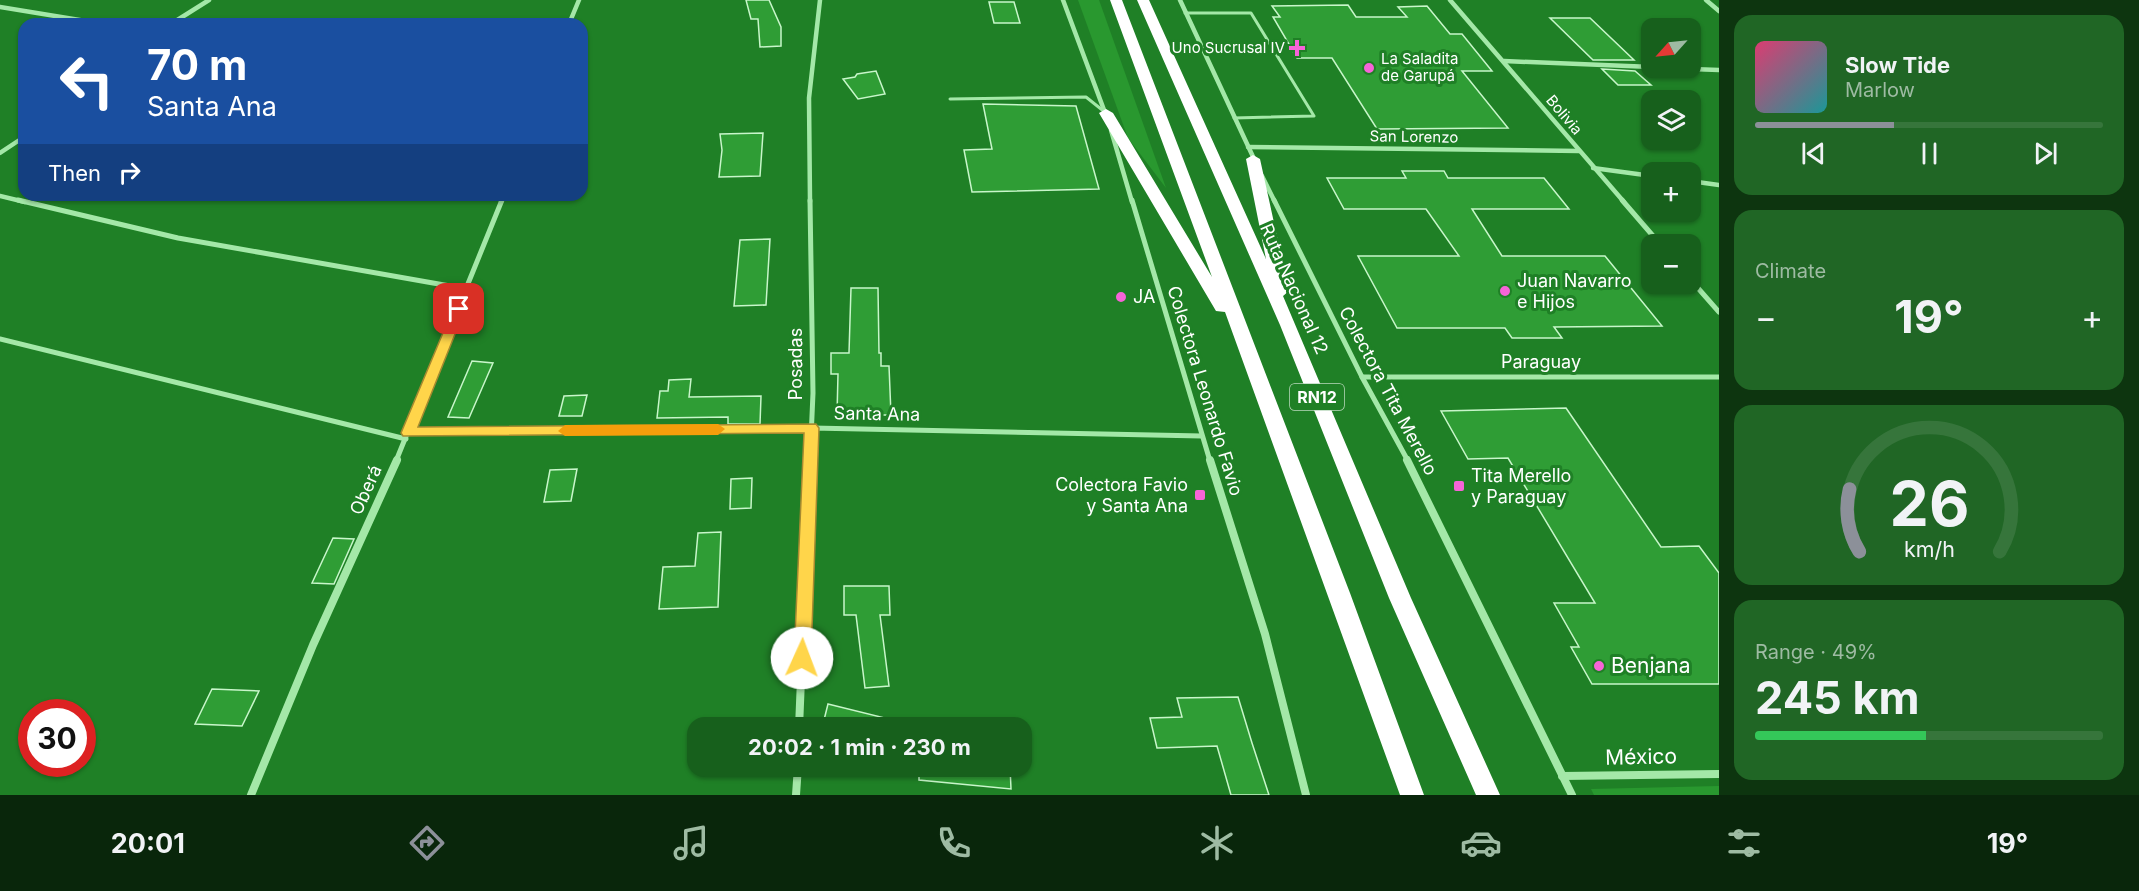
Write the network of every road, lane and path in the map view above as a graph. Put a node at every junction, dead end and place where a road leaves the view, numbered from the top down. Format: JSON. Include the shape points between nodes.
{"nodes":[{"id":1,"x":208,"y":0,"type":"edge"},
{"id":2,"x":579,"y":0,"type":"edge"},
{"id":3,"x":820,"y":0,"type":"edge"},
{"id":4,"x":1064,"y":0,"type":"edge"},
{"id":5,"x":1116,"y":0,"type":"edge"},
{"id":6,"x":1143,"y":0,"type":"edge"},
{"id":7,"x":1180,"y":0,"type":"edge"},
{"id":8,"x":1450,"y":0,"type":"edge"},
{"id":9,"x":1706,"y":0,"type":"edge"},
{"id":10,"x":0,"y":7,"type":"edge"},
{"id":11,"x":1719,"y":11,"type":"edge"},
{"id":12,"x":1185,"y":13,"type":"junction"},
{"id":13,"x":67,"y":18,"type":"edge"},
{"id":14,"x":180,"y":18,"type":"edge"},
{"id":15,"x":572,"y":18,"type":"edge"},
{"id":16,"x":1504,"y":61,"type":"junction"},
{"id":17,"x":1641,"y":67,"type":"edge"},
{"id":18,"x":1701,"y":69,"type":"edge"},
{"id":19,"x":1719,"y":70,"type":"edge"},
{"id":20,"x":950,"y":99,"type":"dead end"},
{"id":21,"x":1106,"y":113,"type":"junction"},
{"id":22,"x":1234,"y":118,"type":"junction"},
{"id":23,"x":18,"y":141,"type":"edge"},
{"id":24,"x":1579,"y":151,"type":"junction"},
{"id":25,"x":0,"y":153,"type":"edge"},
{"id":26,"x":1251,"y":153,"type":"junction"},
{"id":27,"x":1593,"y":168,"type":"junction"},
{"id":28,"x":1641,"y":175,"type":"edge"},
{"id":29,"x":1701,"y":183,"type":"edge"},
{"id":30,"x":1719,"y":185,"type":"edge"},
{"id":31,"x":0,"y":196,"type":"edge"},
{"id":32,"x":18,"y":200,"type":"edge"},
{"id":33,"x":21,"y":201,"type":"edge"},
{"id":34,"x":502,"y":201,"type":"edge"},
{"id":35,"x":1651,"y":234,"type":"edge"},
{"id":36,"x":467,"y":289,"type":"junction"},
{"id":37,"x":1701,"y":292,"type":"edge"},
{"id":38,"x":1719,"y":312,"type":"edge"},
{"id":39,"x":1288,"y":325,"type":"junction"},
{"id":40,"x":0,"y":339,"type":"edge"},
{"id":41,"x":1244,"y":343,"type":"junction"},
{"id":42,"x":1362,"y":377,"type":"junction"},
{"id":43,"x":1719,"y":377,"type":"edge"},
{"id":44,"x":812,"y":428,"type":"junction"},
{"id":45,"x":407,"y":436,"type":"junction"},
{"id":46,"x":1202,"y":436,"type":"junction"},
{"id":47,"x":799,"y":717,"type":"edge"},
{"id":48,"x":1719,"y":774,"type":"edge"},
{"id":49,"x":1563,"y":776,"type":"junction"},
{"id":50,"x":797,"y":777,"type":"edge"},
{"id":51,"x":251,"y":795,"type":"edge"},
{"id":52,"x":796,"y":795,"type":"edge"},
{"id":53,"x":1306,"y":795,"type":"edge"},
{"id":54,"x":1412,"y":795,"type":"edge"},
{"id":55,"x":1488,"y":795,"type":"edge"},
{"id":56,"x":1572,"y":795,"type":"edge"}],
"edges":[{"from":1,"to":14,"type":"street"},
{"from":2,"to":15,"type":"street"},
{"from":3,"to":44,"type":"street","name":"Posadas","via":[[810,98]]},
{"from":4,"to":21,"type":"street","name":"Colectora Leonardo Favio"},
{"from":5,"to":41,"type":"highway","number":"RN12"},
{"from":6,"to":39,"type":"highway","name":"Ruta Nacional 12","number":"RN12"},
{"from":7,"to":12,"type":"street","name":"Colectora Tita Merello"},
{"from":8,"to":16,"type":"street","name":"Bolivia"},
{"from":9,"to":11,"type":"street"},
{"from":10,"to":13,"type":"street"},
{"from":12,"to":22,"type":"street","name":"Colectora Tita Merello"},
{"from":12,"to":22,"type":"lane","via":[[1251,13],[1314,116]]},
{"from":16,"to":17,"type":"street"},
{"from":16,"to":24,"type":"street","name":"Bolivia"},
{"from":18,"to":19,"type":"street"},
{"from":20,"to":21,"type":"lane","via":[[1086,98]]},
{"from":21,"to":41,"type":"highway"},
{"from":21,"to":46,"type":"street","name":"Colectora Leonardo Favio"},
{"from":22,"to":26,"type":"street","name":"Colectora Tita Merello"},
{"from":23,"to":25,"type":"street"},
{"from":24,"to":26,"type":"street","name":"San Lorenzo"},
{"from":24,"to":27,"type":"street","name":"Bolivia"},
{"from":26,"to":39,"type":"highway"},
{"from":26,"to":42,"type":"street","name":"Colectora Tita Merello"},
{"from":27,"to":28,"type":"street"},
{"from":27,"to":35,"type":"street","name":"Bolivia"},
{"from":29,"to":30,"type":"street"},
{"from":31,"to":32,"type":"street"},
{"from":33,"to":36,"type":"street","via":[[178,238]]},
{"from":34,"to":36,"type":"street","name":"Oberá"},
{"from":36,"to":45,"type":"street","name":"Oberá"},
{"from":37,"to":38,"type":"street"},
{"from":39,"to":55,"type":"highway","name":"Ruta Nacional 12","number":"RN12","via":[[1400,598]]},
{"from":40,"to":45,"type":"street","name":"Santa Ana"},
{"from":41,"to":54,"type":"highway","number":"RN12"},
{"from":42,"to":43,"type":"street","name":"Paraguay"},
{"from":42,"to":49,"type":"street","name":"Colectora Tita Merello","via":[[1420,483]]},
{"from":44,"to":45,"type":"street","name":"Santa Ana"},
{"from":44,"to":46,"type":"street","name":"Santa Ana"},
{"from":44,"to":47,"type":"street","name":"Posadas"},
{"from":45,"to":51,"type":"street","name":"Oberá"},
{"from":46,"to":53,"type":"street","name":"Colectora Leonardo Favio","via":[[1279,682]]},
{"from":48,"to":49,"type":"street","name":"México"},
{"from":49,"to":56,"type":"street","name":"Colectora Tita Merello"},
{"from":50,"to":52,"type":"street"}]}
